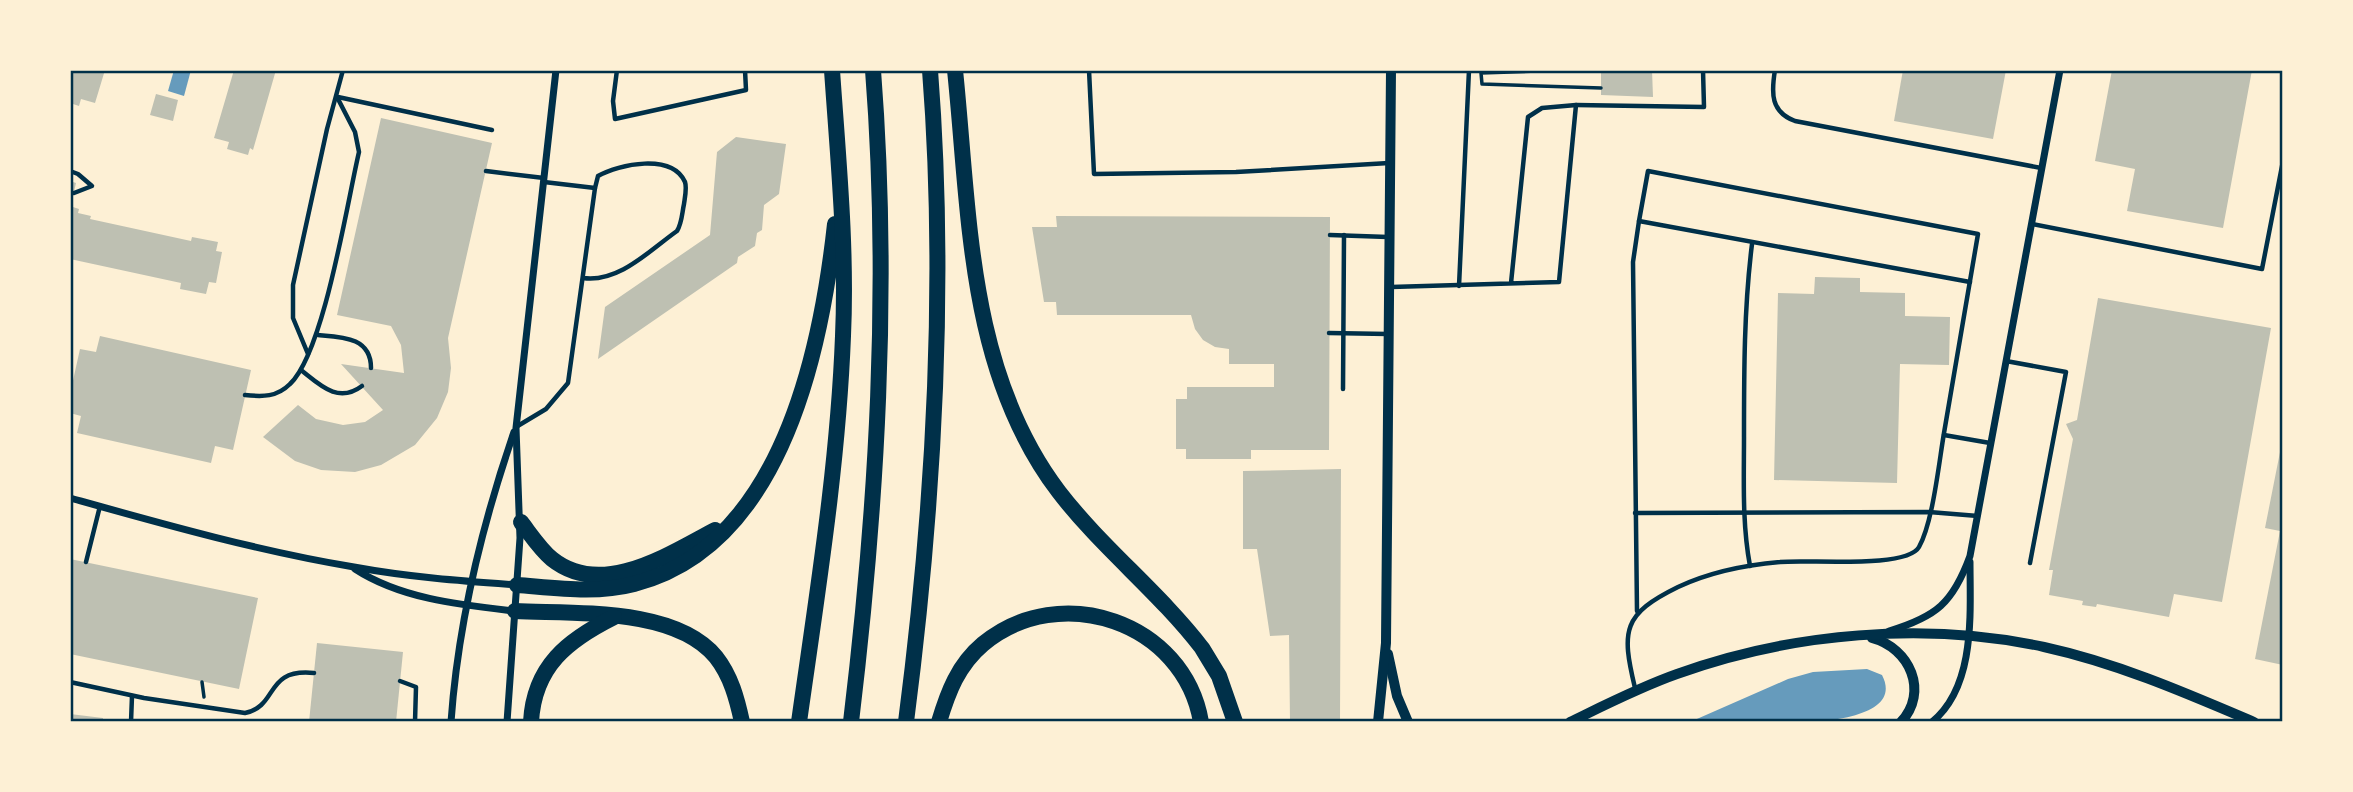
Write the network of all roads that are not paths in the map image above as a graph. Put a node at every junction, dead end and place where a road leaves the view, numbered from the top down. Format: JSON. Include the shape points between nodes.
{"nodes":[{"id":1,"x":343,"y":70,"type":"edge"},
{"id":2,"x":556,"y":70,"type":"edge"},
{"id":3,"x":617,"y":70,"type":"edge"},
{"id":4,"x":745,"y":70,"type":"edge"},
{"id":5,"x":832,"y":70,"type":"edge"},
{"id":6,"x":873,"y":70,"type":"edge"},
{"id":7,"x":930,"y":70,"type":"edge"},
{"id":8,"x":955,"y":70,"type":"edge"},
{"id":9,"x":1089,"y":70,"type":"edge"},
{"id":10,"x":1391,"y":70,"type":"edge"},
{"id":11,"x":1469,"y":70,"type":"edge"},
{"id":12,"x":1703,"y":70,"type":"edge"},
{"id":13,"x":1774,"y":70,"type":"edge"},
{"id":14,"x":2060,"y":70,"type":"edge"},
{"id":15,"x":337,"y":97,"type":"junction"},
{"id":16,"x":1576,"y":105,"type":"junction"},
{"id":17,"x":492,"y":130,"type":"dead end"},
{"id":18,"x":2283,"y":161,"type":"edge"},
{"id":19,"x":1390,"y":163,"type":"junction"},
{"id":20,"x":2042,"y":168,"type":"junction"},
{"id":21,"x":486,"y":171,"type":"dead end"},
{"id":22,"x":70,"y":172,"type":"edge"},
{"id":23,"x":544,"y":180,"type":"junction"},
{"id":24,"x":595,"y":188,"type":"junction"},
{"id":25,"x":838,"y":190,"type":"junction"},
{"id":26,"x":74,"y":193,"type":"dead end"},
{"id":27,"x":1639,"y":221,"type":"junction"},
{"id":28,"x":2032,"y":224,"type":"junction"},
{"id":29,"x":1330,"y":234,"type":"dead end"},
{"id":30,"x":1344,"y":235,"type":"junction"},
{"id":31,"x":1390,"y":237,"type":"junction"},
{"id":32,"x":1752,"y":244,"type":"junction"},
{"id":33,"x":583,"y":278,"type":"junction"},
{"id":34,"x":1970,"y":282,"type":"junction"},
{"id":35,"x":1511,"y":283,"type":"junction"},
{"id":36,"x":1459,"y":286,"type":"junction"},
{"id":37,"x":1389,"y":287,"type":"junction"},
{"id":38,"x":1329,"y":333,"type":"dead end"},
{"id":39,"x":1343,"y":333,"type":"junction"},
{"id":40,"x":1388,"y":334,"type":"junction"},
{"id":41,"x":317,"y":335,"type":"junction"},
{"id":42,"x":308,"y":354,"type":"junction"},
{"id":43,"x":2006,"y":361,"type":"junction"},
{"id":44,"x":371,"y":368,"type":"dead end"},
{"id":45,"x":300,"y":370,"type":"junction"},
{"id":46,"x":362,"y":386,"type":"dead end"},
{"id":47,"x":1343,"y":389,"type":"dead end"},
{"id":48,"x":245,"y":395,"type":"dead end"},
{"id":49,"x":516,"y":428,"type":"junction"},
{"id":50,"x":1943,"y":435,"type":"junction"},
{"id":51,"x":1991,"y":443,"type":"junction"},
{"id":52,"x":70,"y":498,"type":"edge"},
{"id":53,"x":100,"y":506,"type":"junction"},
{"id":54,"x":1743,"y":511,"type":"junction"},
{"id":55,"x":1929,"y":512,"type":"junction"},
{"id":56,"x":1634,"y":513,"type":"junction"},
{"id":57,"x":1978,"y":516,"type":"junction"},
{"id":58,"x":732,"y":521,"type":"junction"},
{"id":59,"x":521,"y":522,"type":"junction"},
{"id":60,"x":1970,"y":556,"type":"junction"},
{"id":61,"x":86,"y":562,"type":"dead end"},
{"id":62,"x":2030,"y":564,"type":"dead end"},
{"id":63,"x":1750,"y":566,"type":"junction"},
{"id":64,"x":351,"y":567,"type":"junction"},
{"id":65,"x":472,"y":582,"type":"junction"},
{"id":66,"x":517,"y":585,"type":"junction"},
{"id":67,"x":467,"y":606,"type":"junction"},
{"id":68,"x":515,"y":611,"type":"junction"},
{"id":69,"x":1637,"y":612,"type":"junction"},
{"id":70,"x":614,"y":617,"type":"junction"},
{"id":71,"x":1864,"y":636,"type":"junction"},
{"id":72,"x":1967,"y":637,"type":"junction"},
{"id":73,"x":1386,"y":643,"type":"junction"},
{"id":74,"x":314,"y":673,"type":"dead end"},
{"id":75,"x":400,"y":681,"type":"dead end"},
{"id":76,"x":70,"y":682,"type":"edge"},
{"id":77,"x":1636,"y":690,"type":"junction"},
{"id":78,"x":132,"y":696,"type":"junction"},
{"id":79,"x":131,"y":722,"type":"edge"},
{"id":80,"x":415,"y":722,"type":"edge"},
{"id":81,"x":451,"y":722,"type":"edge"},
{"id":82,"x":507,"y":722,"type":"edge"},
{"id":83,"x":531,"y":722,"type":"edge"},
{"id":84,"x":742,"y":722,"type":"edge"},
{"id":85,"x":799,"y":722,"type":"edge"},
{"id":86,"x":851,"y":722,"type":"edge"},
{"id":87,"x":906,"y":722,"type":"edge"},
{"id":88,"x":939,"y":722,"type":"edge"},
{"id":89,"x":1201,"y":722,"type":"edge"},
{"id":90,"x":1235,"y":722,"type":"edge"},
{"id":91,"x":1378,"y":722,"type":"edge"},
{"id":92,"x":1408,"y":722,"type":"edge"},
{"id":93,"x":1570,"y":722,"type":"edge"},
{"id":94,"x":1900,"y":722,"type":"edge"},
{"id":95,"x":1932,"y":722,"type":"edge"},
{"id":96,"x":2254,"y":722,"type":"edge"}],
"edges":[{"from":1,"to":15,"type":"lane"},
{"from":2,"to":23,"type":"street"},
{"from":3,"to":4,"type":"lane","via":[[615,119],[746,90]]},
{"from":5,"to":25,"type":"highway"},
{"from":6,"to":86,"type":"highway","via":[[879,207],[879,401],[872,530]]},
{"from":7,"to":87,"type":"highway","via":[[936,211],[935,412]]},
{"from":8,"to":90,"type":"highway","via":[[977,286],[991,357],[1010,408],[1035,458],[1069,504],[1202,648],[1219,676]]},
{"from":9,"to":19,"type":"lane","via":[[1094,174]]},
{"from":10,"to":19,"type":"street"},
{"from":11,"to":36,"type":"lane"},
{"from":12,"to":16,"type":"lane","via":[[1704,107]]},
{"from":13,"to":20,"type":"lane","via":[[1772,88],[1781,116]]},
{"from":14,"to":20,"type":"street"},
{"from":15,"to":17,"type":"lane"},
{"from":15,"to":41,"type":"lane","via":[[355,132],[359,152]]},
{"from":15,"to":42,"type":"lane","via":[[293,285],[293,318]]},
{"from":16,"to":35,"type":"lane","via":[[1542,108],[1528,117]]},
{"from":16,"to":35,"type":"lane","via":[[1559,282]]},
{"from":18,"to":28,"type":"lane","via":[[2262,269]]},
{"from":19,"to":31,"type":"street"},
{"from":20,"to":28,"type":"street"},
{"from":21,"to":23,"type":"lane"},
{"from":22,"to":26,"type":"lane","via":[[92,187]]},
{"from":23,"to":24,"type":"lane"},
{"from":23,"to":49,"type":"street"},
{"from":24,"to":33,"type":"lane"},
{"from":24,"to":33,"type":"lane","via":[[600,175],[650,164],[666,166],[686,185],[677,231],[615,274]]},
{"from":25,"to":58,"type":"highway","via":[[825,304],[805,382],[775,456]]},
{"from":25,"to":85,"type":"highway","via":[[844,250],[838,423]]},
{"from":27,"to":32,"type":"lane"},
{"from":27,"to":34,"type":"lane","via":[[1648,172],[1978,234]]},
{"from":27,"to":56,"type":"lane","via":[[1633,262]]},
{"from":28,"to":43,"type":"street"},
{"from":29,"to":30,"type":"lane"},
{"from":30,"to":31,"type":"lane"},
{"from":30,"to":39,"type":"lane"},
{"from":31,"to":37,"type":"street"},
{"from":32,"to":34,"type":"lane"},
{"from":32,"to":54,"type":"lane","via":[[1746,292]]},
{"from":33,"to":49,"type":"lane","via":[[568,383],[545,409]]},
{"from":34,"to":50,"type":"lane"},
{"from":35,"to":36,"type":"lane"},
{"from":36,"to":37,"type":"lane"},
{"from":37,"to":40,"type":"street"},
{"from":38,"to":39,"type":"lane"},
{"from":39,"to":40,"type":"lane"},
{"from":39,"to":47,"type":"lane"},
{"from":40,"to":73,"type":"street"},
{"from":41,"to":42,"type":"lane"},
{"from":41,"to":44,"type":"lane","via":[[360,343],[369,354]]},
{"from":42,"to":45,"type":"lane"},
{"from":43,"to":51,"type":"street"},
{"from":43,"to":62,"type":"lane","via":[[2066,372]]},
{"from":45,"to":46,"type":"lane","via":[[336,393],[351,393]]},
{"from":45,"to":48,"type":"lane","via":[[275,394]]},
{"from":49,"to":59,"type":"street"},
{"from":49,"to":65,"type":"street","via":[[492,499]]},
{"from":50,"to":51,"type":"lane"},
{"from":50,"to":55,"type":"lane"},
{"from":51,"to":57,"type":"street"},
{"from":52,"to":53,"type":"street"},
{"from":53,"to":61,"type":"lane"},
{"from":53,"to":64,"type":"street"},
{"from":54,"to":55,"type":"lane"},
{"from":54,"to":56,"type":"lane"},
{"from":54,"to":63,"type":"lane"},
{"from":55,"to":57,"type":"lane"},
{"from":55,"to":63,"type":"lane","via":[[1919,548],[1910,556]]},
{"from":56,"to":69,"type":"lane"},
{"from":57,"to":60,"type":"street"},
{"from":58,"to":59,"type":"highway","via":[[653,562],[600,574],[559,565]]},
{"from":58,"to":66,"type":"highway","via":[[697,553],[646,581],[605,590]]},
{"from":59,"to":66,"type":"street"},
{"from":60,"to":71,"type":"street","via":[[1957,587],[1938,610],[1907,625]]},
{"from":60,"to":72,"type":"street"},
{"from":63,"to":69,"type":"lane","via":[[1694,580]]},
{"from":64,"to":65,"type":"street"},
{"from":64,"to":67,"type":"street","via":[[391,588]]},
{"from":65,"to":66,"type":"street"},
{"from":65,"to":67,"type":"street"},
{"from":66,"to":68,"type":"street"},
{"from":67,"to":68,"type":"street"},
{"from":67,"to":81,"type":"street","via":[[455,667]]},
{"from":68,"to":70,"type":"highway"},
{"from":68,"to":82,"type":"street"},
{"from":69,"to":77,"type":"lane","via":[[1627,639]]},
{"from":70,"to":83,"type":"highway","via":[[575,638],[553,660],[538,686]]},
{"from":70,"to":84,"type":"highway","via":[[662,624],[701,642],[728,675]]},
{"from":71,"to":72,"type":"street"},
{"from":71,"to":77,"type":"street","via":[[1758,652]]},
{"from":71,"to":94,"type":"street","via":[[1892,646],[1911,670],[1914,701]]},
{"from":72,"to":95,"type":"street","via":[[1954,697]]},
{"from":72,"to":96,"type":"street","via":[[2018,642],[2090,658]]},
{"from":73,"to":91,"type":"street"},
{"from":73,"to":92,"type":"street","via":[[1397,696]]},
{"from":74,"to":78,"type":"lane","via":[[285,675],[259,706],[245,713]]},
{"from":75,"to":80,"type":"lane","via":[[416,687]]},
{"from":76,"to":78,"type":"lane"},
{"from":77,"to":93,"type":"street"},
{"from":78,"to":79,"type":"lane"},
{"from":88,"to":89,"type":"highway","via":[[958,673],[984,643],[1024,620],[1068,613],[1101,616],[1147,636],[1170,657],[1188,684]]}]}
